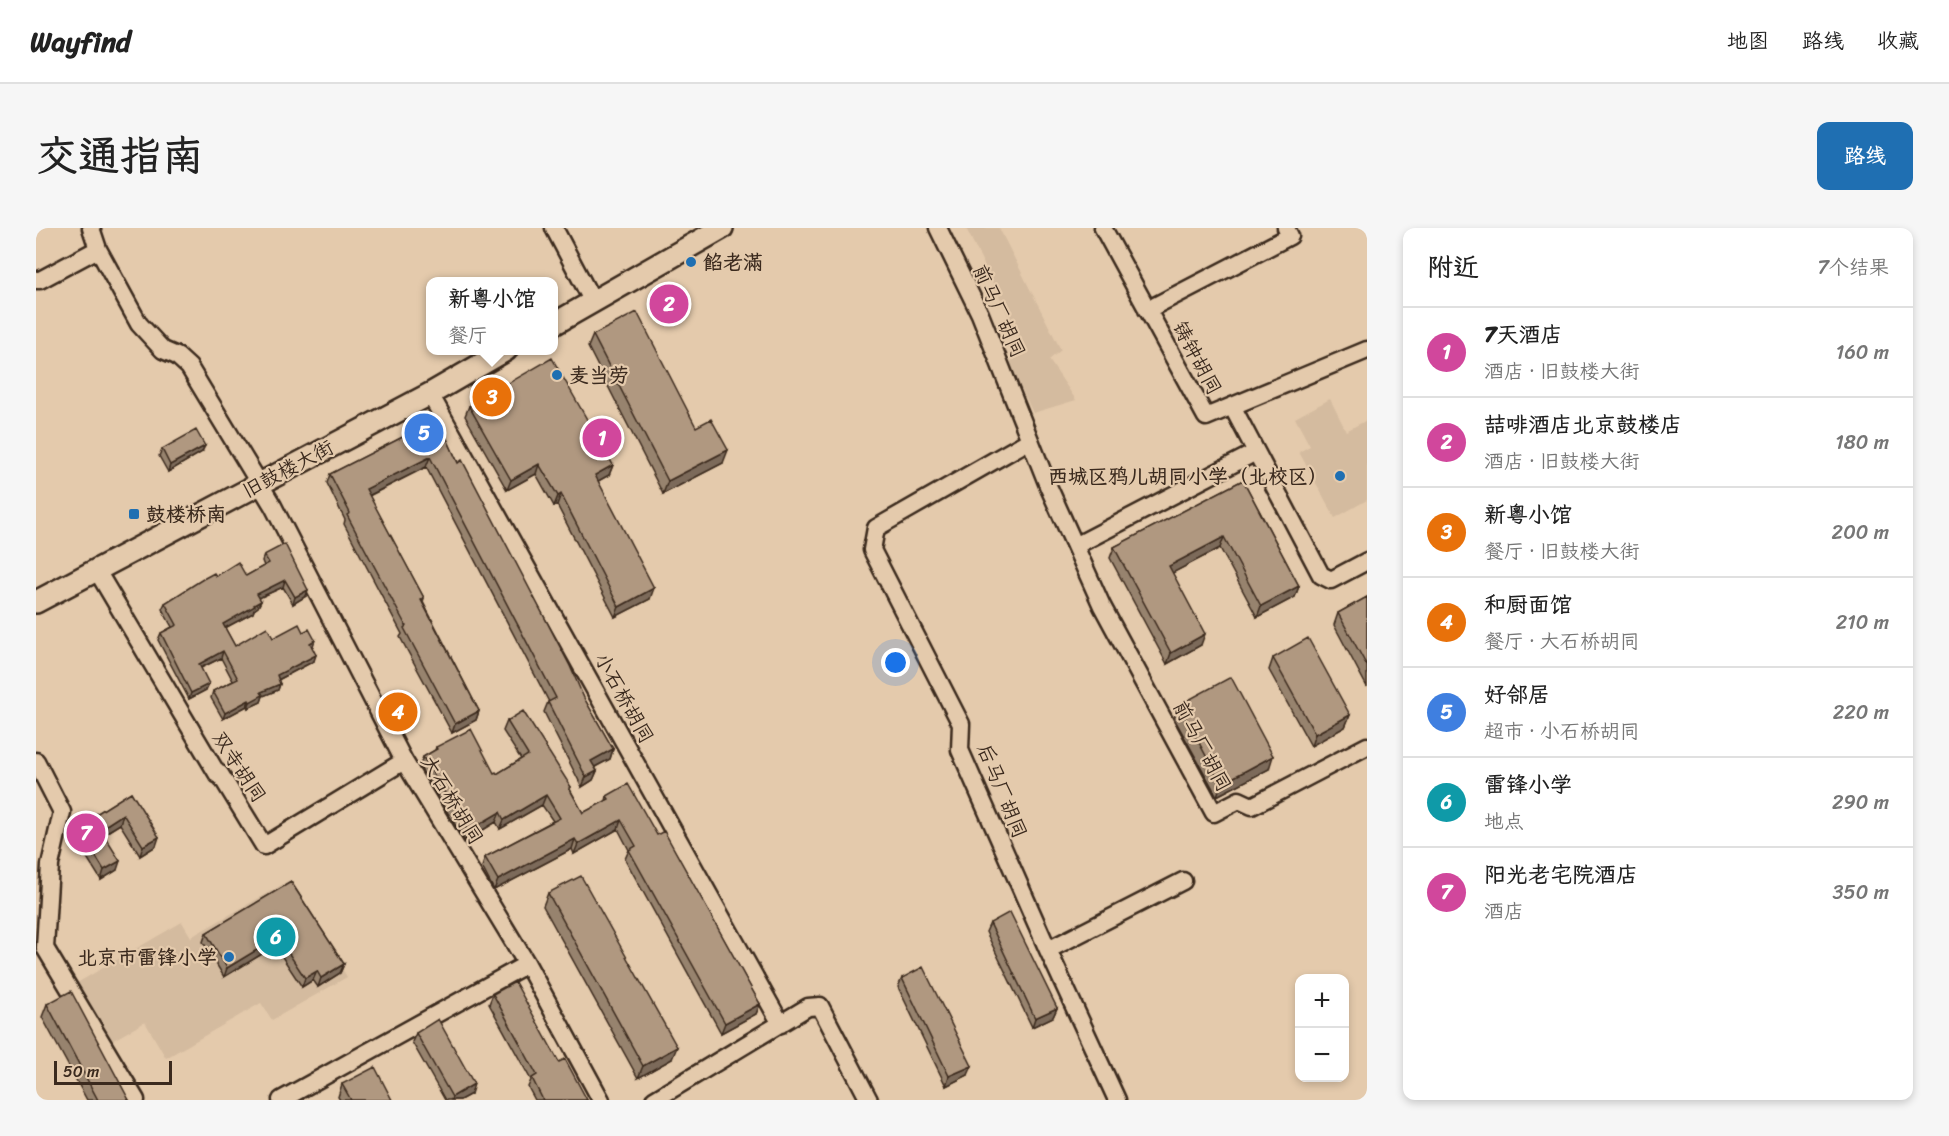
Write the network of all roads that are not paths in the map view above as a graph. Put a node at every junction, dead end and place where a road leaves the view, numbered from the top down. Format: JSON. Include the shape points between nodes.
{"nodes":[{"id":1,"x":91,"y":228,"type":"edge"},
{"id":2,"x":554,"y":228,"type":"edge"},
{"id":3,"x":722,"y":228,"type":"edge"},
{"id":4,"x":938,"y":228,"type":"edge"},
{"id":5,"x":1103,"y":228,"type":"edge"},
{"id":6,"x":1287,"y":228,"type":"edge"},
{"id":7,"x":98,"y":249,"type":"junction"},
{"id":8,"x":36,"y":280,"type":"edge"},
{"id":9,"x":593,"y":302,"type":"junction"},
{"id":10,"x":1147,"y":310,"type":"junction"},
{"id":11,"x":558,"y":322,"type":"edge"},
{"id":12,"x":1367,"y":350,"type":"edge"},
{"id":13,"x":499,"y":355,"type":"edge"},
{"id":14,"x":430,"y":394,"type":"junction"},
{"id":15,"x":1232,"y":406,"type":"junction"},
{"id":16,"x":1030,"y":440,"type":"junction"},
{"id":17,"x":1256,"y":452,"type":"junction"},
{"id":18,"x":259,"y":485,"type":"junction"},
{"id":19,"x":1075,"y":546,"type":"junction"},
{"id":20,"x":1367,"y":561,"type":"edge"},
{"id":21,"x":96,"y":569,"type":"junction"},
{"id":22,"x":36,"y":602,"type":"edge"},
{"id":23,"x":1367,"y":746,"type":"edge"},
{"id":24,"x":36,"y":761,"type":"edge"},
{"id":25,"x":404,"y":761,"type":"junction"},
{"id":26,"x":1183,"y":881,"type":"dead end"},
{"id":27,"x":1048,"y":950,"type":"junction"},
{"id":28,"x":527,"y":964,"type":"junction"},
{"id":29,"x":781,"y":1024,"type":"junction"},
{"id":30,"x":136,"y":1100,"type":"edge"},
{"id":31,"x":281,"y":1100,"type":"edge"},
{"id":32,"x":601,"y":1100,"type":"edge"},
{"id":33,"x":654,"y":1100,"type":"edge"},
{"id":34,"x":870,"y":1100,"type":"edge"},
{"id":35,"x":1117,"y":1100,"type":"edge"}],
"edges":[{"from":1,"to":7,"type":"street","name":"大石桥胡同"},
{"from":2,"to":9,"type":"street"},
{"from":3,"to":9,"type":"main road"},
{"from":4,"to":16,"type":"street","name":"前马厂胡同","via":[[980,314]]},
{"from":5,"to":10,"type":"street","name":"铸钟胡同"},
{"from":6,"to":10,"type":"street","via":[[1290,236]]},
{"from":7,"to":8,"type":"street"},
{"from":7,"to":18,"type":"street","name":"大石桥胡同","via":[[139,324],[163,350],[189,367]]},
{"from":9,"to":11,"type":"main road"},
{"from":10,"to":15,"type":"street","name":"铸钟胡同","via":[[1206,417]]},
{"from":12,"to":15,"type":"street","name":"铸钟胡同"},
{"from":13,"to":14,"type":"main road","name":"旧鼓楼大街"},
{"from":14,"to":18,"type":"main road","name":"旧鼓楼大街"},
{"from":14,"to":29,"type":"street","name":"小石桥胡同"},
{"from":15,"to":17,"type":"street"},
{"from":16,"to":19,"type":"street","name":"前马厂胡同"},
{"from":16,"to":27,"type":"street","name":"后马厂胡同","via":[[876,528],[872,550],[961,724],[960,750]]},
{"from":17,"to":19,"type":"street"},
{"from":17,"to":20,"type":"street","via":[[1321,575],[1331,580]]},
{"from":18,"to":21,"type":"main road","name":"旧鼓楼大街"},
{"from":18,"to":25,"type":"street","name":"大石桥胡同"},
{"from":19,"to":23,"type":"street","name":"前马厂胡同","via":[[1102,606],[1214,813],[1239,801],[1252,806]]},
{"from":21,"to":22,"type":"main road","name":"旧鼓楼大街"},
{"from":21,"to":25,"type":"street","name":"双寺胡同","via":[[264,846]]},
{"from":24,"to":30,"type":"street","via":[[62,812],[50,865],[45,948]]},
{"from":25,"to":28,"type":"street","name":"大石桥胡同"},
{"from":26,"to":27,"type":"street"},
{"from":27,"to":35,"type":"street","name":"后马厂胡同"},
{"from":28,"to":31,"type":"street"},
{"from":28,"to":32,"type":"street","name":"大石桥胡同"},
{"from":29,"to":33,"type":"street"},
{"from":29,"to":34,"type":"street","via":[[808,1007],[820,1005]]}]}
